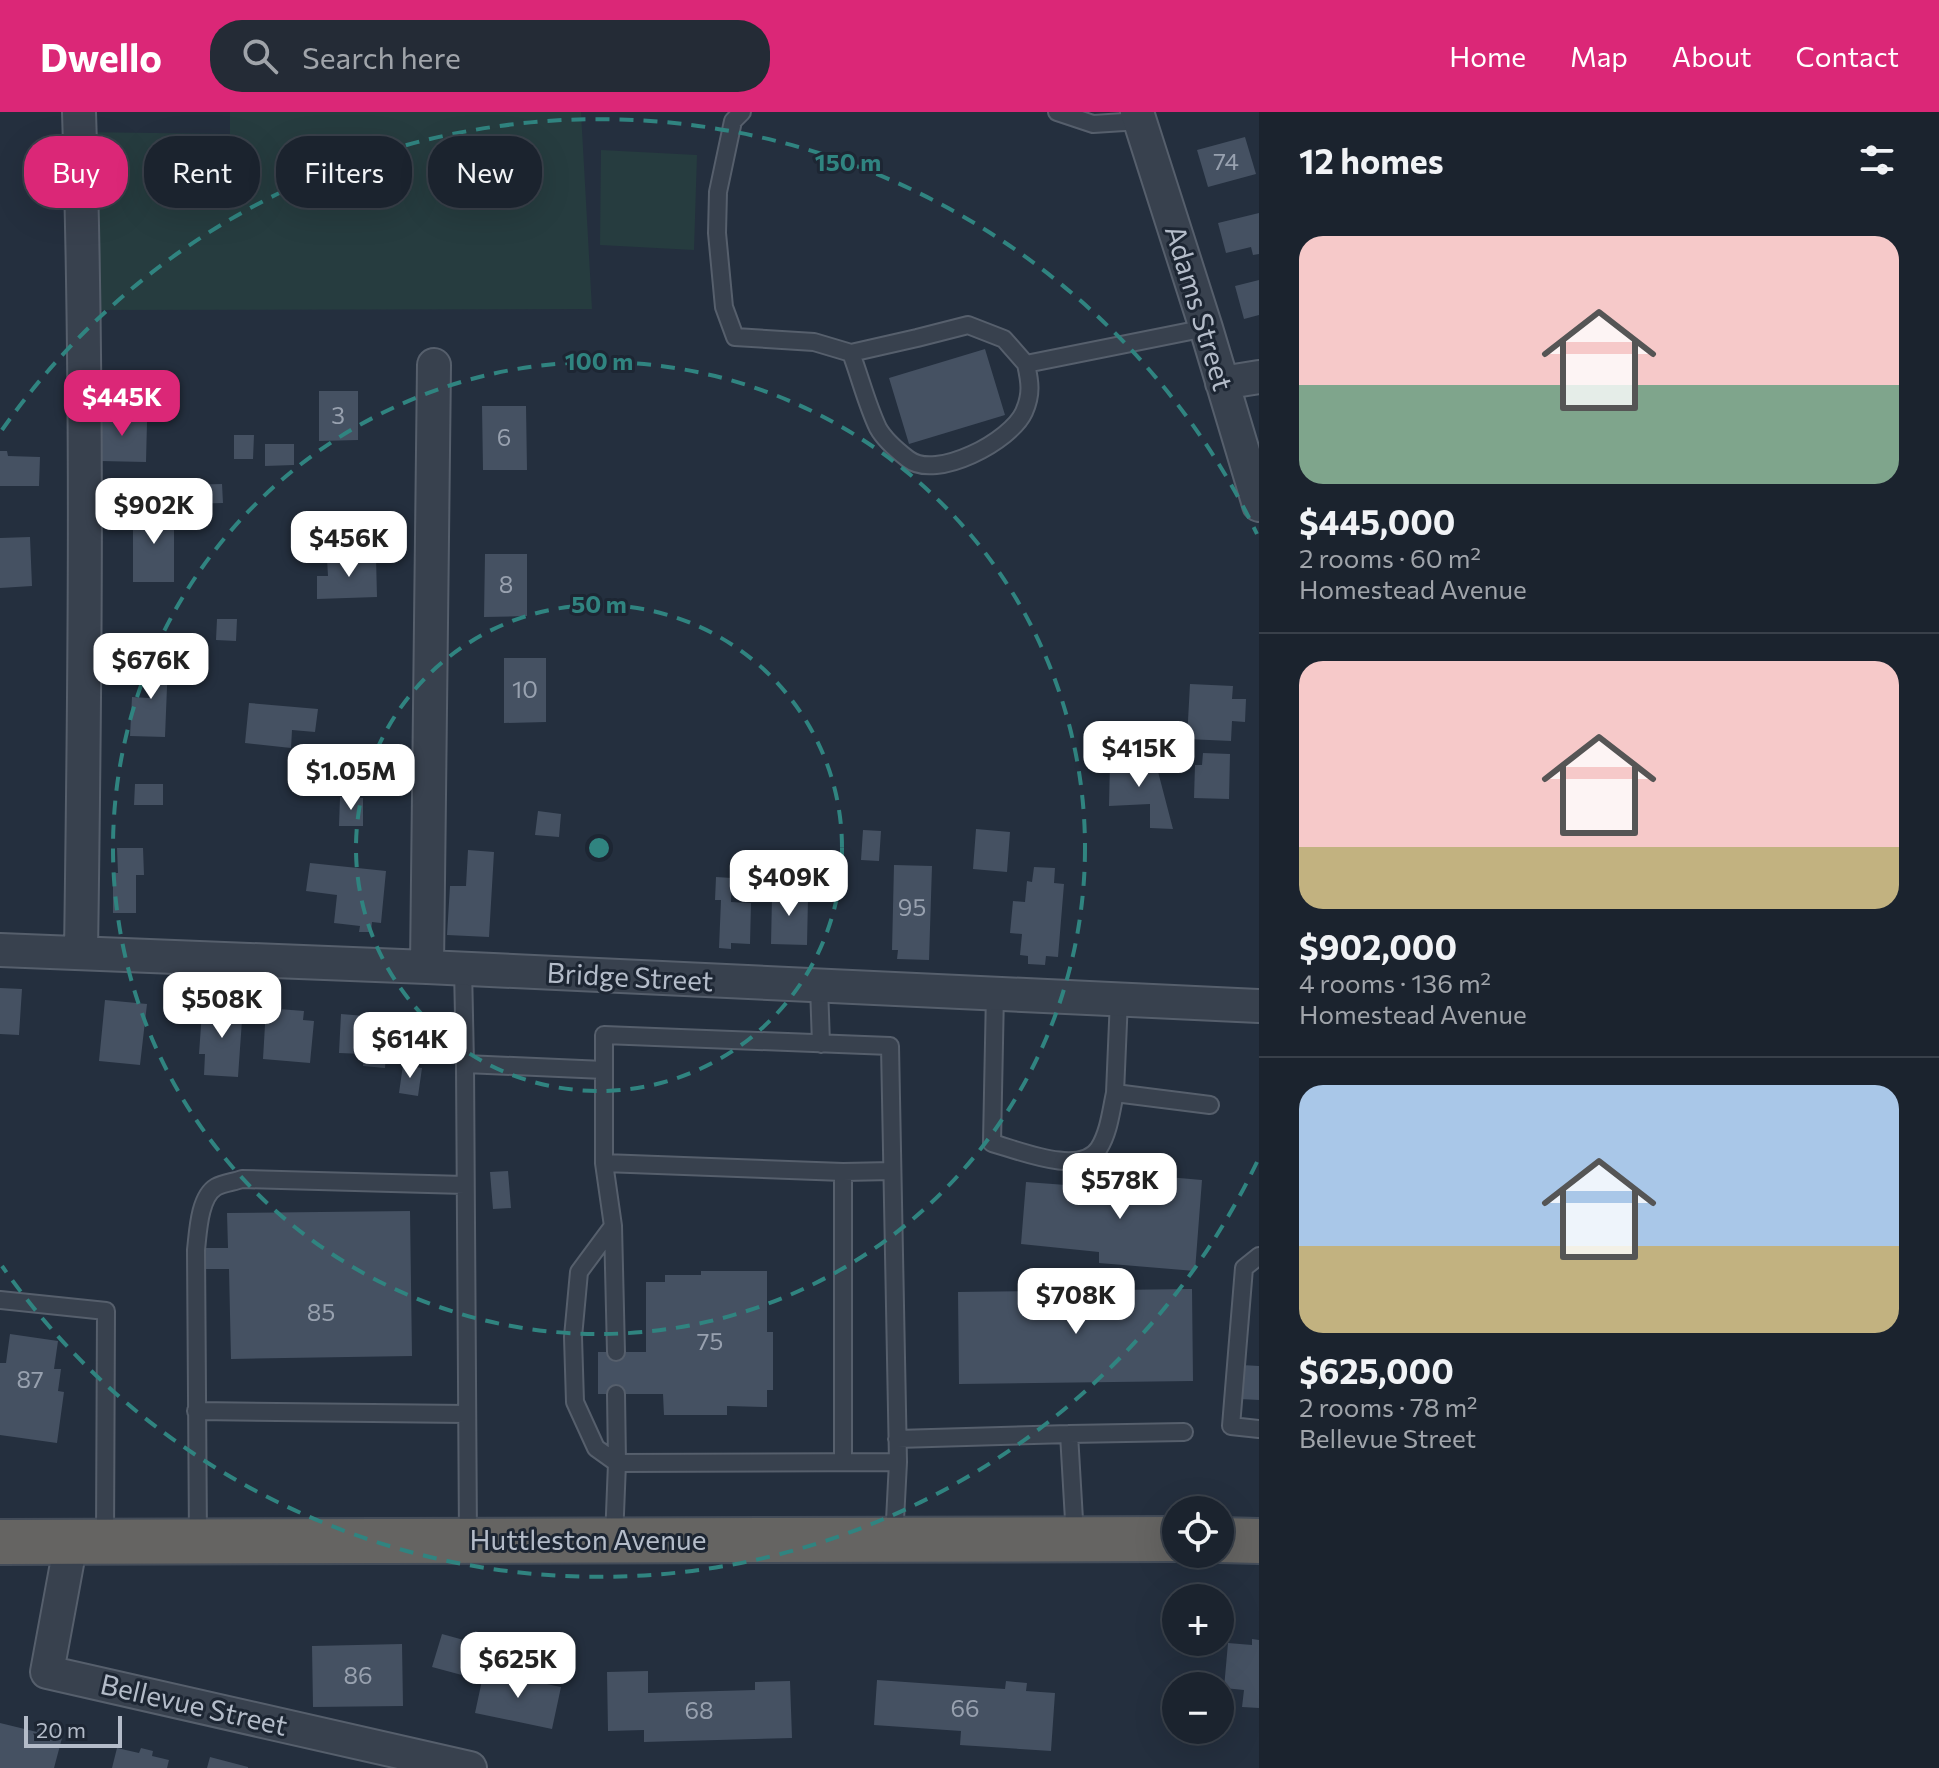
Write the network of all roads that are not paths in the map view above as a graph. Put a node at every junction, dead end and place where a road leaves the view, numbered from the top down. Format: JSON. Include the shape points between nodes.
{"nodes":[{"id":1,"x":79,"y":112,"type":"edge"},
{"id":2,"x":742,"y":112,"type":"edge"},
{"id":3,"x":1057,"y":112,"type":"edge"},
{"id":4,"x":1138,"y":116,"type":"edge"},
{"id":5,"x":1206,"y":328,"type":"junction"},
{"id":6,"x":851,"y":353,"type":"junction"},
{"id":7,"x":1026,"y":364,"type":"junction"},
{"id":8,"x":434,"y":365,"type":"dead end"},
{"id":9,"x":1259,"y":377,"type":"edge"},
{"id":10,"x":1222,"y":383,"type":"junction"},
{"id":11,"x":1259,"y":505,"type":"edge"},
{"id":12,"x":0,"y":950,"type":"edge"},
{"id":13,"x":81,"y":953,"type":"junction"},
{"id":14,"x":427,"y":967,"type":"junction"},
{"id":15,"x":463,"y":968,"type":"junction"},
{"id":16,"x":819,"y":986,"type":"junction"},
{"id":17,"x":995,"y":993,"type":"junction"},
{"id":18,"x":1119,"y":999,"type":"junction"},
{"id":19,"x":1259,"y":1006,"type":"edge"},
{"id":20,"x":821,"y":1044,"type":"junction"},
{"id":21,"x":465,"y":1064,"type":"junction"},
{"id":22,"x":604,"y":1070,"type":"junction"},
{"id":23,"x":1115,"y":1093,"type":"junction"},
{"id":24,"x":1210,"y":1105,"type":"dead end"},
{"id":25,"x":604,"y":1163,"type":"junction"},
{"id":26,"x":892,"y":1171,"type":"junction"},
{"id":27,"x":843,"y":1172,"type":"junction"},
{"id":28,"x":465,"y":1185,"type":"junction"},
{"id":29,"x":613,"y":1226,"type":"junction"},
{"id":30,"x":1259,"y":1256,"type":"edge"},
{"id":31,"x":0,"y":1300,"type":"edge"},
{"id":32,"x":616,"y":1352,"type":"dead end"},
{"id":33,"x":616,"y":1394,"type":"dead end"},
{"id":34,"x":196,"y":1411,"type":"junction"},
{"id":35,"x":467,"y":1414,"type":"junction"},
{"id":36,"x":1259,"y":1429,"type":"edge"},
{"id":37,"x":1184,"y":1432,"type":"dead end"},
{"id":38,"x":1069,"y":1434,"type":"junction"},
{"id":39,"x":897,"y":1439,"type":"junction"},
{"id":40,"x":843,"y":1462,"type":"junction"},
{"id":41,"x":898,"y":1462,"type":"junction"},
{"id":42,"x":617,"y":1463,"type":"junction"},
{"id":43,"x":1075,"y":1539,"type":"junction"},
{"id":44,"x":1162,"y":1539,"type":"edge"},
{"id":45,"x":614,"y":1540,"type":"junction"},
{"id":46,"x":894,"y":1540,"type":"junction"},
{"id":47,"x":1234,"y":1540,"type":"edge"},
{"id":48,"x":468,"y":1541,"type":"junction"},
{"id":49,"x":1259,"y":1541,"type":"edge"},
{"id":50,"x":0,"y":1542,"type":"edge"},
{"id":51,"x":88,"y":1542,"type":"junction"},
{"id":52,"x":198,"y":1542,"type":"junction"},
{"id":53,"x":470,"y":1768,"type":"edge"}],
"edges":[{"from":1,"to":13,"type":"street","via":[[85,677]]},
{"from":2,"to":6,"type":"lane","via":[[733,121],[718,192],[724,307],[735,337],[814,342]]},
{"from":3,"to":4,"type":"lane","via":[[1093,124]]},
{"from":4,"to":5,"type":"street","name":"Adams Street"},
{"from":5,"to":7,"type":"lane"},
{"from":5,"to":10,"type":"street","name":"Adams Street"},
{"from":6,"to":7,"type":"lane","via":[[968,325],[1004,339]]},
{"from":6,"to":7,"type":"lane","via":[[879,431],[911,462],[939,466],[979,452],[1008,432],[1023,414],[1031,387]]},
{"from":8,"to":14,"type":"street"},
{"from":9,"to":10,"type":"street"},
{"from":10,"to":11,"type":"street","name":"Adams Street"},
{"from":12,"to":13,"type":"street","name":"Bridge Street"},
{"from":13,"to":14,"type":"street","name":"Bridge Street"},
{"from":14,"to":15,"type":"street","name":"Bridge Street"},
{"from":15,"to":16,"type":"street","name":"Bridge Street"},
{"from":15,"to":21,"type":"lane"},
{"from":16,"to":17,"type":"street","name":"Bridge Street"},
{"from":16,"to":20,"type":"lane"},
{"from":17,"to":18,"type":"street","name":"Bridge Street"},
{"from":17,"to":23,"type":"lane","via":[[992,1143],[1058,1161],[1083,1161],[1098,1150]]},
{"from":18,"to":19,"type":"street","name":"Bridge Street"},
{"from":18,"to":23,"type":"lane"},
{"from":20,"to":22,"type":"lane","via":[[604,1035]]},
{"from":20,"to":26,"type":"lane","via":[[890,1046]]},
{"from":21,"to":22,"type":"lane"},
{"from":21,"to":28,"type":"lane"},
{"from":22,"to":25,"type":"lane"},
{"from":23,"to":24,"type":"lane"},
{"from":25,"to":27,"type":"lane"},
{"from":25,"to":29,"type":"lane"},
{"from":26,"to":27,"type":"lane"},
{"from":26,"to":39,"type":"lane"},
{"from":27,"to":40,"type":"lane"},
{"from":28,"to":34,"type":"lane","via":[[242,1179],[215,1187],[200,1216],[196,1250]]},
{"from":28,"to":35,"type":"lane"},
{"from":29,"to":32,"type":"lane"},
{"from":29,"to":42,"type":"lane","via":[[579,1272],[573,1337],[575,1402],[596,1448]]},
{"from":30,"to":36,"type":"lane","via":[[1244,1268],[1231,1426]]},
{"from":31,"to":51,"type":"lane","via":[[106,1311]]},
{"from":33,"to":42,"type":"lane"},
{"from":34,"to":35,"type":"lane"},
{"from":34,"to":52,"type":"lane"},
{"from":35,"to":48,"type":"lane"},
{"from":37,"to":38,"type":"lane"},
{"from":38,"to":39,"type":"lane"},
{"from":38,"to":43,"type":"lane"},
{"from":39,"to":41,"type":"lane"},
{"from":40,"to":41,"type":"lane"},
{"from":40,"to":42,"type":"lane"},
{"from":41,"to":46,"type":"lane"},
{"from":42,"to":45,"type":"lane"},
{"from":43,"to":44,"type":"highway","name":"Huttleston Avenue"},
{"from":43,"to":46,"type":"highway","name":"Huttleston Avenue"},
{"from":45,"to":46,"type":"highway","name":"Huttleston Avenue"},
{"from":45,"to":48,"type":"highway","name":"Huttleston Avenue"},
{"from":47,"to":49,"type":"highway"},
{"from":48,"to":52,"type":"highway","name":"Huttleston Avenue"},
{"from":50,"to":51,"type":"highway","name":"Huttleston Avenue"},
{"from":51,"to":52,"type":"highway","name":"Huttleston Avenue"},
{"from":51,"to":53,"type":"street","name":"Bellevue Street","via":[[47,1672]]}]}
